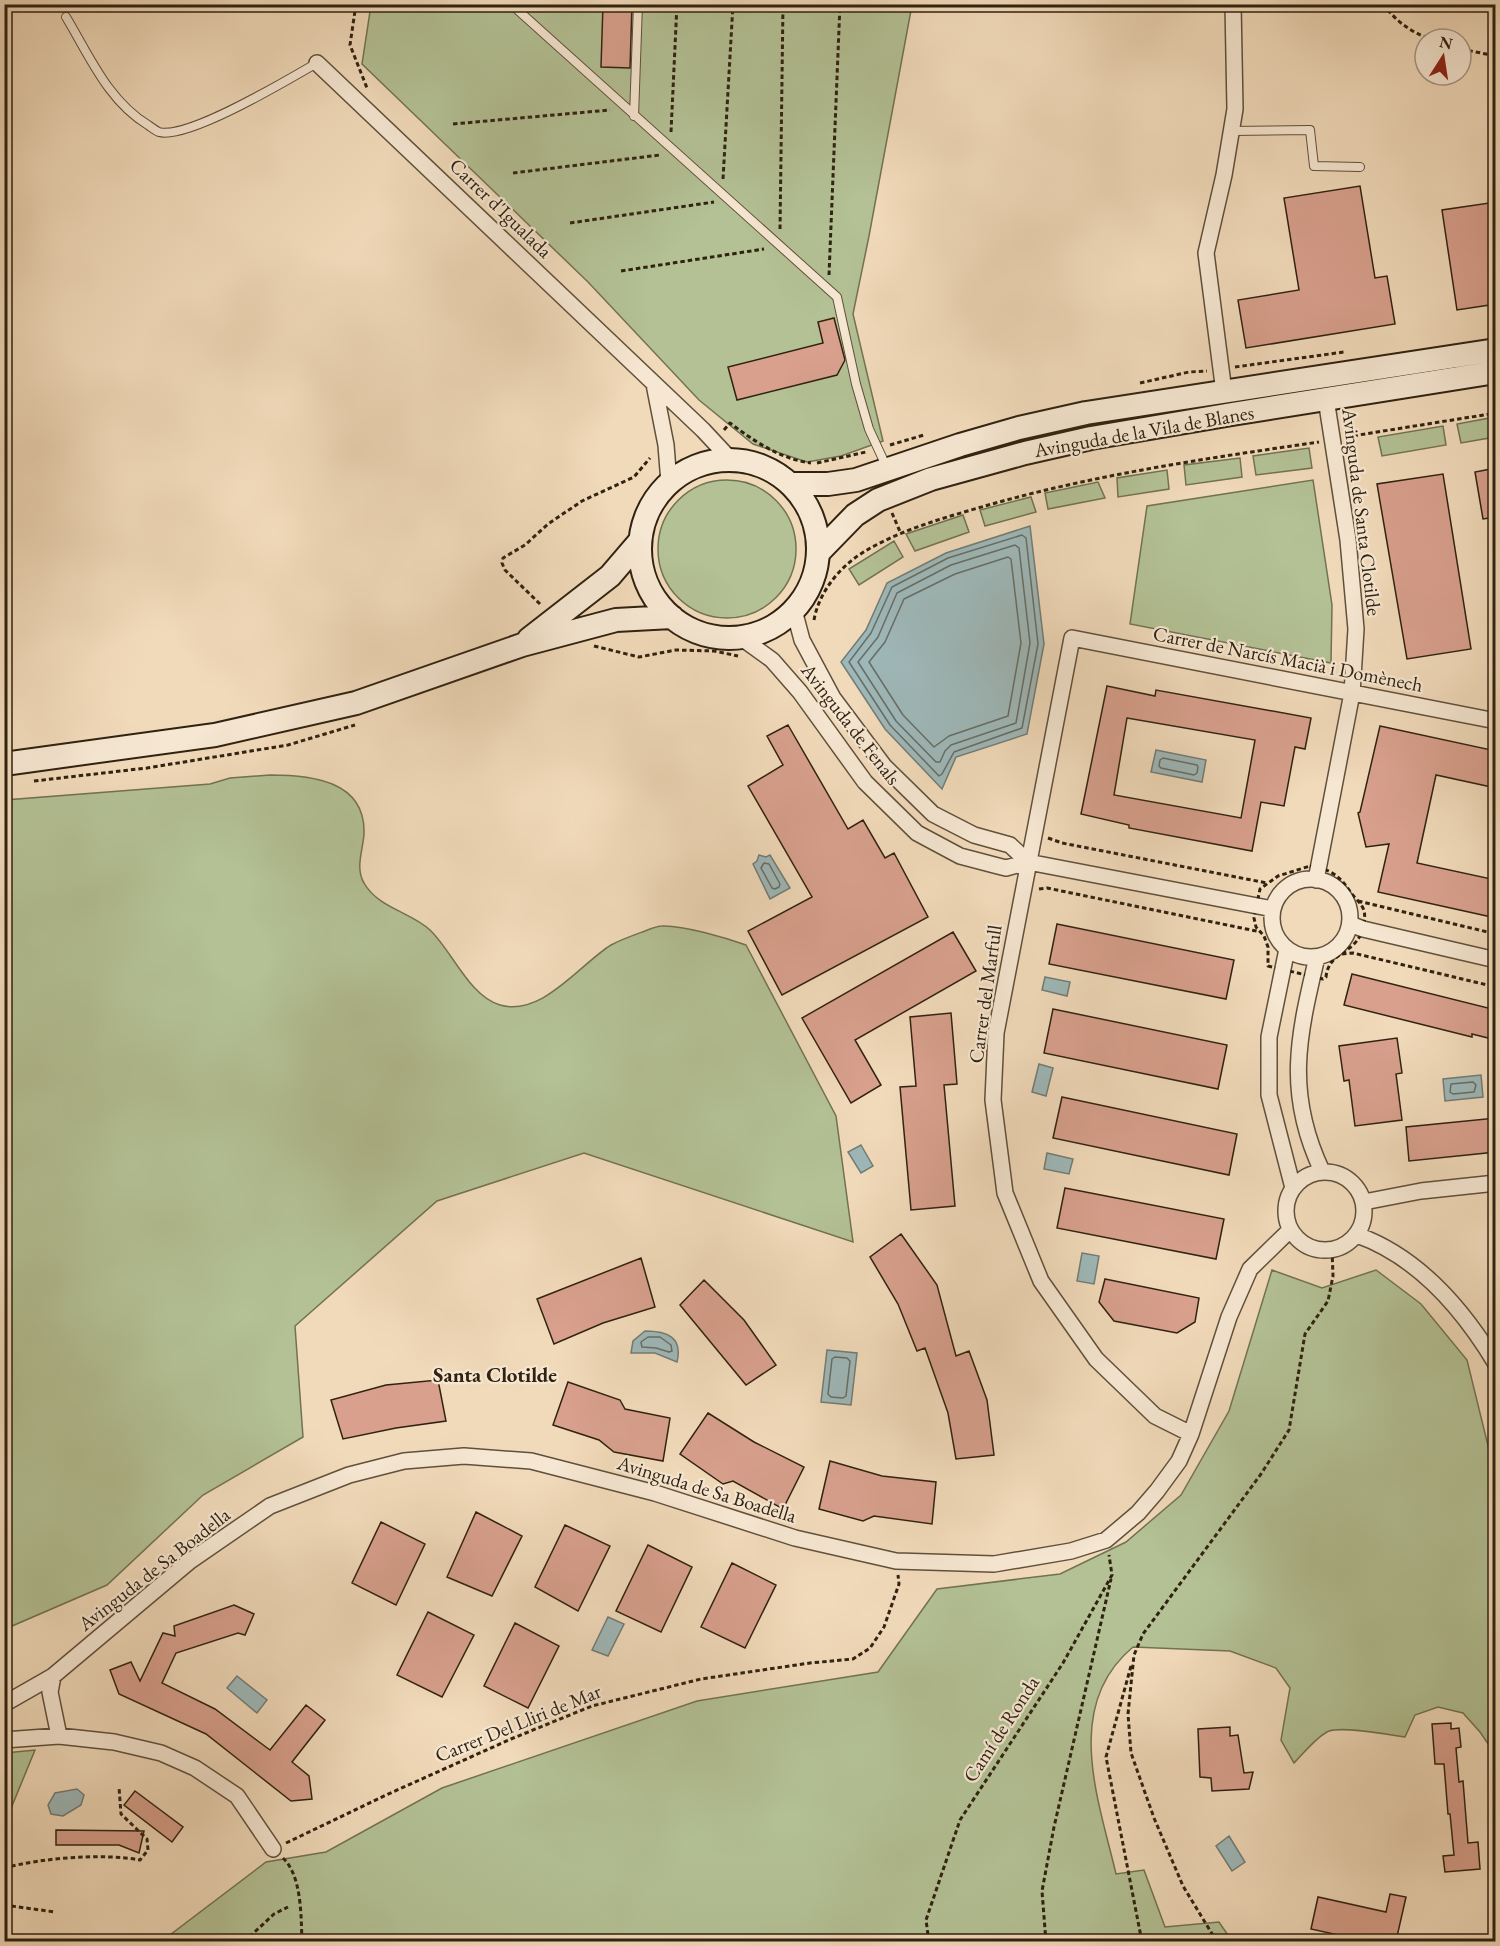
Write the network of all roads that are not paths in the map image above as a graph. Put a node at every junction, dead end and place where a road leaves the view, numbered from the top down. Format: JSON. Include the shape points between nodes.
{"nodes":[{"id":1,"x":511,"y":4,"type":"edge"},
{"id":2,"x":638,"y":4,"type":"edge"},
{"id":3,"x":1233,"y":4,"type":"edge"},
{"id":4,"x":66,"y":16,"type":"dead end"},
{"id":5,"x":317,"y":63,"type":"joint"},
{"id":6,"x":634,"y":116,"type":"junction"},
{"id":7,"x":1231,"y":131,"type":"junction"},
{"id":8,"x":1360,"y":167,"type":"dead end"},
{"id":9,"x":1496,"y":350,"type":"edge"},
{"id":10,"x":1496,"y":372,"type":"edge"},
{"id":11,"x":654,"y":384,"type":"junction"},
{"id":12,"x":1224,"y":392,"type":"junction"},
{"id":13,"x":1326,"y":399,"type":"junction"},
{"id":14,"x":731,"y":460,"type":"junction"},
{"id":15,"x":888,"y":469,"type":"junction"},
{"id":16,"x":669,"y":483,"type":"junction"},
{"id":17,"x":790,"y":483,"type":"junction"},
{"id":18,"x":640,"y":541,"type":"junction"},
{"id":19,"x":818,"y":553,"type":"junction"},
{"id":20,"x":795,"y":610,"type":"junction"},
{"id":21,"x":672,"y":617,"type":"junction"},
{"id":22,"x":1072,"y":638,"type":"joint"},
{"id":23,"x":522,"y":645,"type":"junction"},
{"id":24,"x":742,"y":647,"type":"junction"},
{"id":25,"x":1352,"y":693,"type":"junction"},
{"id":26,"x":1496,"y":721,"type":"edge"},
{"id":27,"x":4,"y":764,"type":"edge"},
{"id":28,"x":1028,"y":862,"type":"junction"},
{"id":29,"x":1317,"y":874,"type":"junction"},
{"id":30,"x":1273,"y":909,"type":"junction"},
{"id":31,"x":1357,"y":926,"type":"junction"},
{"id":32,"x":1287,"y":949,"type":"junction"},
{"id":33,"x":1317,"y":957,"type":"junction"},
{"id":34,"x":1496,"y":960,"type":"edge"},
{"id":35,"x":1322,"y":1171,"type":"junction"},
{"id":36,"x":1496,"y":1183,"type":"edge"},
{"id":37,"x":1293,"y":1188,"type":"junction"},
{"id":38,"x":1364,"y":1202,"type":"junction"},
{"id":39,"x":1290,"y":1230,"type":"junction"},
{"id":40,"x":1357,"y":1235,"type":"junction"},
{"id":41,"x":1496,"y":1364,"type":"edge"},
{"id":42,"x":1191,"y":1434,"type":"junction"},
{"id":43,"x":53,"y":1676,"type":"junction"},
{"id":44,"x":4,"y":1704,"type":"edge"},
{"id":45,"x":59,"y":1736,"type":"junction"},
{"id":46,"x":4,"y":1740,"type":"edge"},
{"id":47,"x":273,"y":1849,"type":"road end"}],
"edges":[{"from":1,"to":6,"type":"lane"},
{"from":2,"to":6,"type":"lane"},
{"from":3,"to":7,"type":"street","via":[[1235,109]]},
{"from":4,"to":5,"type":"lane","via":[[114,98],[160,132],[184,131],[264,95]]},
{"from":5,"to":11,"type":"street","name":"Carrer d'Igualada"},
{"from":6,"to":15,"type":"lane","via":[[837,297],[869,429]]},
{"from":7,"to":8,"type":"lane","via":[[1310,130],[1314,166]]},
{"from":7,"to":12,"type":"street","via":[[1206,253]]},
{"from":9,"to":12,"type":"main road"},
{"from":10,"to":13,"type":"main road","name":"Avinguda de la Vila de Blanes"},
{"from":11,"to":14,"type":"street","name":"Carrer d'Igualada"},
{"from":11,"to":16,"type":"street"},
{"from":12,"to":15,"type":"main road","via":[[1086,413],[1019,428]]},
{"from":13,"to":19,"type":"main road","name":"Avinguda de la Vila de Blanes","via":[[1091,438],[931,479],[867,506]]},
{"from":13,"to":25,"type":"street","name":"Avinguda de Santa Clotilde","via":[[1348,540],[1356,629]]},
{"from":14,"to":16,"type":"main road","via":[[694,467]]},
{"from":14,"to":17,"type":"main road","via":[[766,468]]},
{"from":15,"to":17,"type":"main road","via":[[856,480]]},
{"from":16,"to":18,"type":"main road","via":[[651,506]]},
{"from":17,"to":19,"type":"main road","via":[[813,519]]},
{"from":18,"to":21,"type":"main road","via":[[647,583]]},
{"from":18,"to":23,"type":"main road","via":[[610,576]]},
{"from":19,"to":20,"type":"main road","via":[[810,587]]},
{"from":20,"to":24,"type":"main road"},
{"from":20,"to":28,"type":"street","name":"Avinguda de Fenals","via":[[802,640],[833,698],[884,766],[933,814],[974,836],[1010,845]]},
{"from":21,"to":23,"type":"main road","via":[[616,620]]},
{"from":21,"to":24,"type":"main road","via":[[701,633]]},
{"from":22,"to":25,"type":"street","name":"Carrer de Narcís Macià i Domènech"},
{"from":22,"to":28,"type":"street","name":"Carrer del Marfull"},
{"from":23,"to":27,"type":"main road","via":[[346,705],[215,735]]},
{"from":24,"to":28,"type":"street","name":"Avinguda de Fenals","via":[[772,660],[865,782],[917,833],[960,856],[998,866],[1006,868]]},
{"from":25,"to":26,"type":"street","name":"Carrer de Narcís Macià i Domènech"},
{"from":25,"to":29,"type":"street","name":"Avinguda de Santa Clotilde"},
{"from":28,"to":30,"type":"street","name":"Avinguda de Fenals"},
{"from":28,"to":42,"type":"street","name":"Carrer del Marfull","via":[[996,1033],[993,1100],[1005,1193],[1041,1281],[1096,1359],[1155,1416]]},
{"from":29,"to":30,"type":"street","via":[[1284,890]]},
{"from":29,"to":31,"type":"street","via":[[1338,890]]},
{"from":30,"to":32,"type":"street","via":[[1274,931]]},
{"from":31,"to":33,"type":"street","via":[[1329,953]]},
{"from":31,"to":34,"type":"street"},
{"from":32,"to":33,"type":"street"},
{"from":32,"to":37,"type":"street","via":[[1269,1037],[1269,1095]]},
{"from":33,"to":35,"type":"street","via":[[1298,1055],[1300,1101],[1310,1145]]},
{"from":35,"to":37,"type":"street","via":[[1306,1176]]},
{"from":35,"to":38,"type":"street","via":[[1338,1173],[1356,1185]]},
{"from":36,"to":38,"type":"street"},
{"from":37,"to":39,"type":"street","via":[[1285,1210]]},
{"from":38,"to":40,"type":"street","via":[[1364,1222]]},
{"from":39,"to":40,"type":"street","via":[[1309,1247],[1332,1250]]},
{"from":39,"to":42,"type":"street","name":"Avinguda de Sa Boadella","via":[[1250,1269],[1229,1317]]},
{"from":40,"to":41,"type":"street","via":[[1382,1244],[1423,1273],[1451,1300]]},
{"from":42,"to":43,"type":"street","name":"Avinguda de Sa Boadella","via":[[1179,1461],[1157,1491],[1106,1540],[1071,1551],[994,1564],[896,1561],[795,1538],[655,1492],[531,1461],[464,1456],[404,1461],[349,1475],[270,1506],[190,1561]]},
{"from":43,"to":44,"type":"street","name":"Avinguda de Sa Boadella"},
{"from":43,"to":45,"type":"street","via":[[50,1692]]},
{"from":45,"to":46,"type":"street"},
{"from":45,"to":47,"type":"street","via":[[114,1742],[161,1753],[195,1768],[237,1796]]}]}
